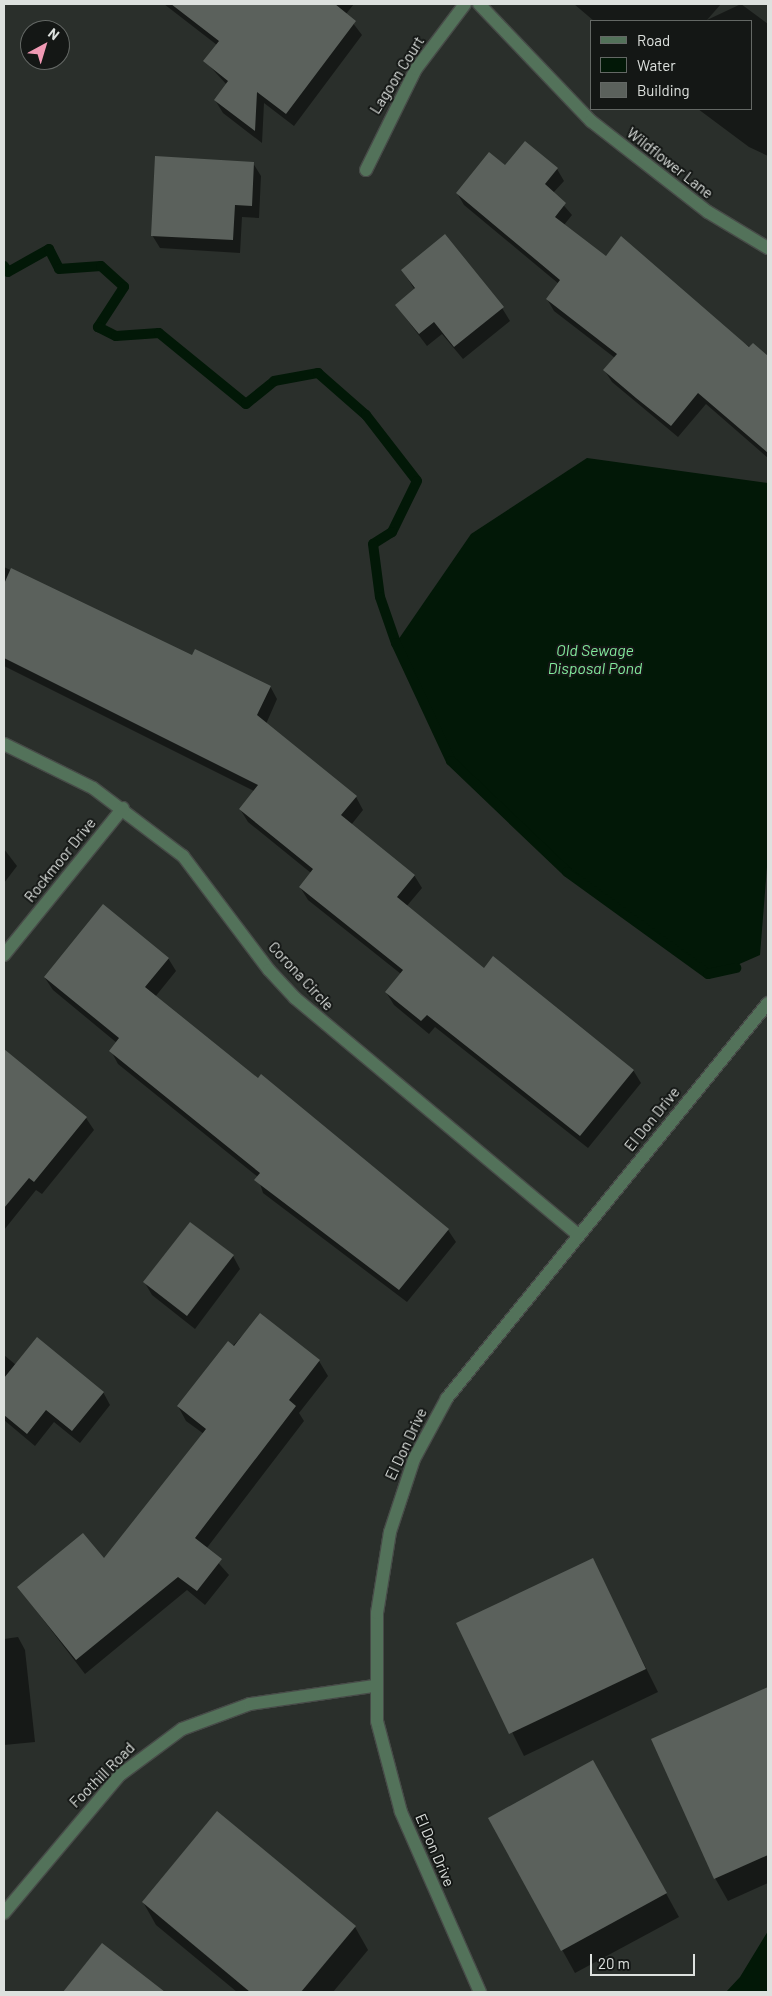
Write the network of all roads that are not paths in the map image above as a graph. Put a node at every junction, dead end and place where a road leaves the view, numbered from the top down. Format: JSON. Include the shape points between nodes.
{"nodes":[{"id":1,"x":465,"y":4,"type":"edge"},
{"id":2,"x":479,"y":4,"type":"edge"},
{"id":3,"x":366,"y":170,"type":"dead end"},
{"id":4,"x":768,"y":248,"type":"edge"},
{"id":5,"x":4,"y":744,"type":"edge"},
{"id":6,"x":122,"y":808,"type":"junction"},
{"id":7,"x":4,"y":956,"type":"edge"},
{"id":8,"x":768,"y":1003,"type":"edge"},
{"id":9,"x":578,"y":1235,"type":"junction"},
{"id":10,"x":374,"y":1686,"type":"junction"},
{"id":11,"x":4,"y":1913,"type":"edge"},
{"id":12,"x":480,"y":1992,"type":"edge"}],
"edges":[{"from":1,"to":3,"type":"street","name":"Lagoon Court","via":[[416,69]]},
{"from":2,"to":4,"type":"street","name":"Wildflower Lane","via":[[592,121],[708,212]]},
{"from":5,"to":6,"type":"street","name":"Corona Circle","via":[[65,772]]},
{"from":6,"to":7,"type":"street","name":"Rockmoor Drive"},
{"from":6,"to":9,"type":"street","name":"Corona Circle","via":[[183,856],[269,970],[309,1011]]},
{"from":8,"to":9,"type":"street","name":"El Don Drive"},
{"from":9,"to":10,"type":"street","name":"El Don Drive","via":[[447,1398],[414,1459],[381,1571]]},
{"from":10,"to":11,"type":"street","name":"Foothill Road","via":[[250,1704],[182,1729],[150,1749],[78,1822]]},
{"from":10,"to":12,"type":"street","name":"El Don Drive","via":[[377,1721],[401,1812]]}]}
